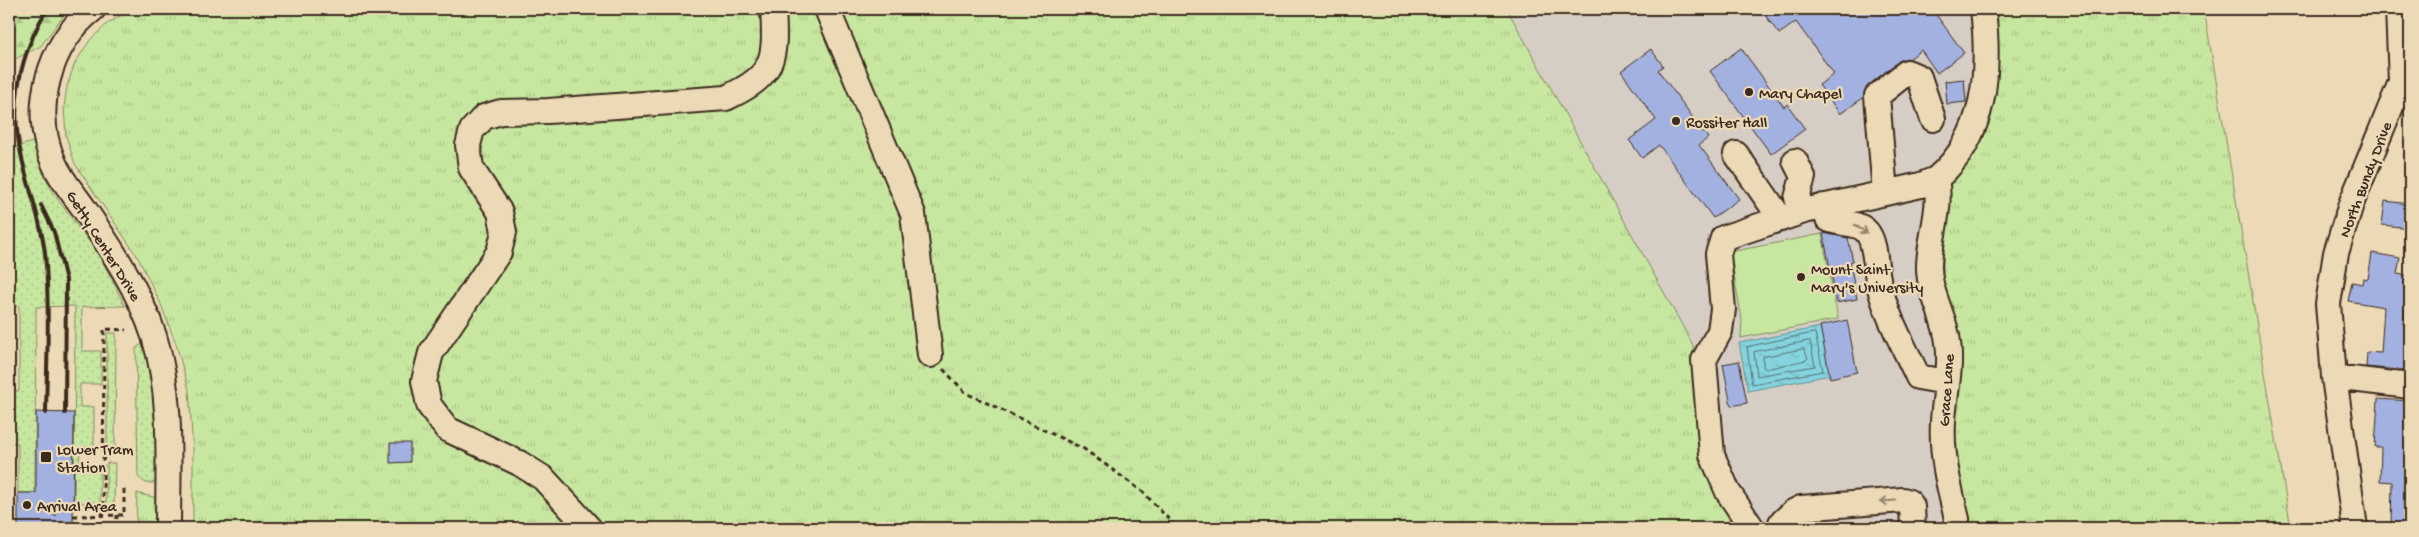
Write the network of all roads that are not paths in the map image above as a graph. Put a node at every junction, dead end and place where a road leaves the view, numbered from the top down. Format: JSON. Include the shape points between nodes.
{"nodes":[{"id":1,"x":94,"y":9,"type":"edge"},
{"id":2,"x":773,"y":9,"type":"edge"},
{"id":3,"x":827,"y":9,"type":"edge"},
{"id":4,"x":1983,"y":9,"type":"edge"},
{"id":5,"x":2398,"y":9,"type":"edge"},
{"id":6,"x":1933,"y":119,"type":"dead end"},
{"id":7,"x":1736,"y":154,"type":"dead end"},
{"id":8,"x":1795,"y":161,"type":"dead end"},
{"id":9,"x":1936,"y":179,"type":"junction"},
{"id":10,"x":1884,"y":193,"type":"junction"},
{"id":11,"x":1824,"y":206,"type":"junction"},
{"id":12,"x":1791,"y":215,"type":"junction"},
{"id":13,"x":930,"y":355,"type":"road end"},
{"id":14,"x":2334,"y":377,"type":"junction"},
{"id":15,"x":1947,"y":382,"type":"junction"},
{"id":16,"x":2410,"y":386,"type":"edge"},
{"id":17,"x":1958,"y":519,"type":"dead end"},
{"id":18,"x":1747,"y":521,"type":"edge"},
{"id":19,"x":1784,"y":526,"type":"edge"},
{"id":20,"x":168,"y":528,"type":"edge"},
{"id":21,"x":589,"y":528,"type":"edge"},
{"id":22,"x":1913,"y":528,"type":"edge"},
{"id":23,"x":2355,"y":528,"type":"edge"}],
"edges":[{"from":1,"to":20,"type":"street","name":"Getty Center Drive","via":[[79,20],[56,54],[45,95],[46,134],[58,171],[120,262],[154,337],[161,365],[167,428]]},
{"from":2,"to":21,"type":"street","via":[[773,55],[765,73],[748,88],[726,98],[501,112],[484,117],[472,130],[468,145],[471,168],[500,212],[504,232],[499,252],[430,353],[424,381],[429,405],[447,429],[519,463],[542,478]]},
{"from":3,"to":13,"type":"street","via":[[913,214]]},
{"from":4,"to":9,"type":"street","via":[[1986,73],[1981,105],[1971,134],[1959,155]]},
{"from":5,"to":14,"type":"street","name":"North Bundy Drive","via":[[2401,82],[2351,204],[2335,262],[2328,304]]},
{"from":6,"to":10,"type":"street","via":[[1920,77],[1916,74],[1907,72],[1877,96]]},
{"from":7,"to":12,"type":"street"},
{"from":8,"to":12,"type":"street","via":[[1803,177]]},
{"from":9,"to":10,"type":"street"},
{"from":9,"to":15,"type":"street","name":"Grace Lane","via":[[1939,194],[1929,265],[1931,285],[1941,309],[1948,343]]},
{"from":10,"to":11,"type":"street"},
{"from":11,"to":12,"type":"street"},
{"from":11,"to":15,"type":"street","one_way":true,"via":[[1828,219],[1853,224],[1870,236],[1881,293],[1918,377]]},
{"from":12,"to":18,"type":"street","via":[[1723,238],[1718,254],[1723,309],[1720,332],[1704,360],[1712,455],[1728,492]]},
{"from":14,"to":16,"type":"street"},
{"from":14,"to":23,"type":"street","name":"North Bundy Drive"},
{"from":15,"to":17,"type":"street","name":"Grace Lane","via":[[1943,460]]},
{"from":18,"to":19,"type":"street"},
{"from":22,"to":19,"type":"street","one_way":true,"via":[[1912,506],[1903,500],[1801,508]]}]}
